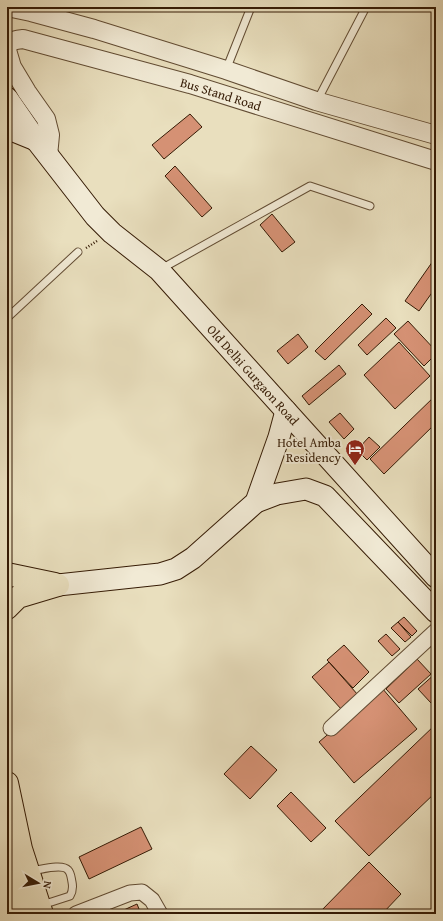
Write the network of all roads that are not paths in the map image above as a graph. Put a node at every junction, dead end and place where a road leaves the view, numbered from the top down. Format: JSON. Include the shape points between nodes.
{"nodes":[{"id":1,"x":7,"y":7,"type":"edge"},
{"id":2,"x":251,"y":7,"type":"edge"},
{"id":3,"x":366,"y":7,"type":"edge"},
{"id":4,"x":7,"y":49,"type":"edge"},
{"id":5,"x":226,"y":70,"type":"junction"},
{"id":6,"x":7,"y":98,"type":"edge"},
{"id":7,"x":316,"y":101,"type":"junction"},
{"id":8,"x":7,"y":126,"type":"edge"},
{"id":9,"x":436,"y":135,"type":"edge"},
{"id":10,"x":42,"y":148,"type":"junction"},
{"id":11,"x":436,"y":161,"type":"edge"},
{"id":12,"x":370,"y":206,"type":"dead end"},
{"id":13,"x":78,"y":252,"type":"dead end"},
{"id":14,"x":159,"y":270,"type":"junction"},
{"id":15,"x":7,"y":318,"type":"edge"},
{"id":16,"x":286,"y":411,"type":"junction"},
{"id":17,"x":256,"y":502,"type":"junction"},
{"id":18,"x":434,"y":571,"type":"edge"},
{"id":19,"x":7,"y":574,"type":"edge"},
{"id":20,"x":58,"y":585,"type":"junction"},
{"id":21,"x":7,"y":608,"type":"edge"},
{"id":22,"x":436,"y":612,"type":"edge"},
{"id":23,"x":436,"y":631,"type":"edge"},
{"id":24,"x":331,"y":728,"type":"dead end"},
{"id":25,"x":7,"y":782,"type":"edge"},
{"id":26,"x":18,"y":867,"type":"edge"},
{"id":27,"x":34,"y":911,"type":"edge"},
{"id":28,"x":76,"y":914,"type":"edge"},
{"id":29,"x":160,"y":914,"type":"edge"}],
"edges":[{"from":1,"to":5,"type":"street","name":"Bus Stand Road","via":[[94,29]]},
{"from":2,"to":5,"type":"lane"},
{"from":3,"to":7,"type":"lane"},
{"from":4,"to":10,"type":"street","name":"Bus Stand Road","via":[[12,67],[46,119],[50,135]]},
{"from":4,"to":11,"type":"street","name":"Bus Stand Road","via":[[9,43],[14,40],[31,41],[190,84]]},
{"from":5,"to":7,"type":"street","name":"Bus Stand Road"},
{"from":6,"to":10,"type":"main road","name":"Old Delhi Gurgaon Road"},
{"from":7,"to":9,"type":"street","name":"Bus Stand Road"},
{"from":8,"to":10,"type":"main road"},
{"from":10,"to":14,"type":"main road","name":"Old Delhi Gurgaon Road","via":[[95,216],[112,233]]},
{"from":12,"to":14,"type":"lane","via":[[310,186]]},
{"from":13,"to":15,"type":"lane"},
{"from":14,"to":16,"type":"main road","name":"Old Delhi Gurgaon Road"},
{"from":16,"to":17,"type":"main road"},
{"from":16,"to":18,"type":"main road","name":"Old Delhi Gurgaon Road"},
{"from":17,"to":20,"type":"main road","via":[[193,558],[176,569],[160,574]]},
{"from":17,"to":22,"type":"main road","via":[[277,494],[306,489],[325,496]]},
{"from":19,"to":20,"type":"main road"},
{"from":20,"to":21,"type":"main road","via":[[18,597]]},
{"from":23,"to":24,"type":"street"},
{"from":25,"to":26,"type":"main road","via":[[21,848]]},
{"from":26,"to":27,"type":"main road"},
{"from":26,"to":27,"type":"lane","via":[[64,866],[71,875],[73,888],[70,896]]},
{"from":28,"to":29,"type":"street","via":[[130,893],[142,892],[152,900]]}]}
